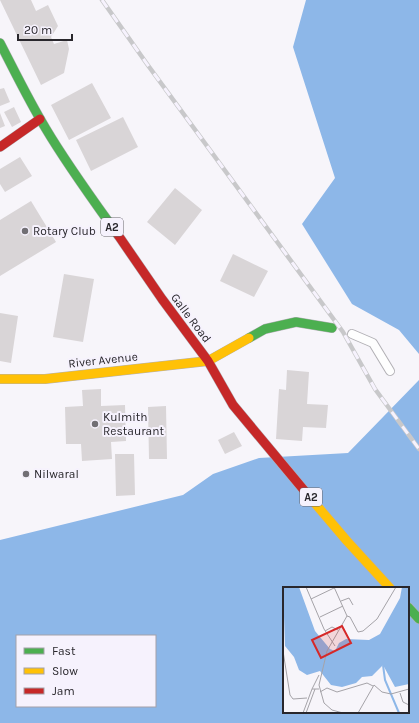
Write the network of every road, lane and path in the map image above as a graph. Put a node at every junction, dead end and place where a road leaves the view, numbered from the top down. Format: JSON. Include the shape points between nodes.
{"nodes":[{"id":1,"x":0,"y":43,"type":"edge"},
{"id":2,"x":40,"y":119,"type":"junction"},
{"id":3,"x":0,"y":147,"type":"edge"},
{"id":4,"x":332,"y":328,"type":"dead end"},
{"id":5,"x":352,"y":334,"type":"dead end"},
{"id":6,"x":208,"y":361,"type":"junction"},
{"id":7,"x":390,"y":371,"type":"dead end"},
{"id":8,"x":0,"y":379,"type":"edge"},
{"id":9,"x":389,"y":587,"type":"edge"},
{"id":10,"x":409,"y":608,"type":"edge"},
{"id":11,"x":419,"y":619,"type":"edge"}],
"edges":[{"from":1,"to":2,"type":"main road","name":"Galle Road","number":"A2"},
{"from":2,"to":3,"type":"main road"},
{"from":2,"to":6,"type":"main road","name":"Galle Road","number":"A2","via":[[79,181]]},
{"from":4,"to":6,"type":"main road","via":[[296,322],[265,329]]},
{"from":5,"to":7,"type":"lane","via":[[373,343]]},
{"from":6,"to":8,"type":"main road","name":"River Avenue","via":[[45,378]]},
{"from":6,"to":9,"type":"main road","name":"Galle Road","number":"A2","via":[[233,405],[347,541]]},
{"from":10,"to":11,"type":"main road"}]}
